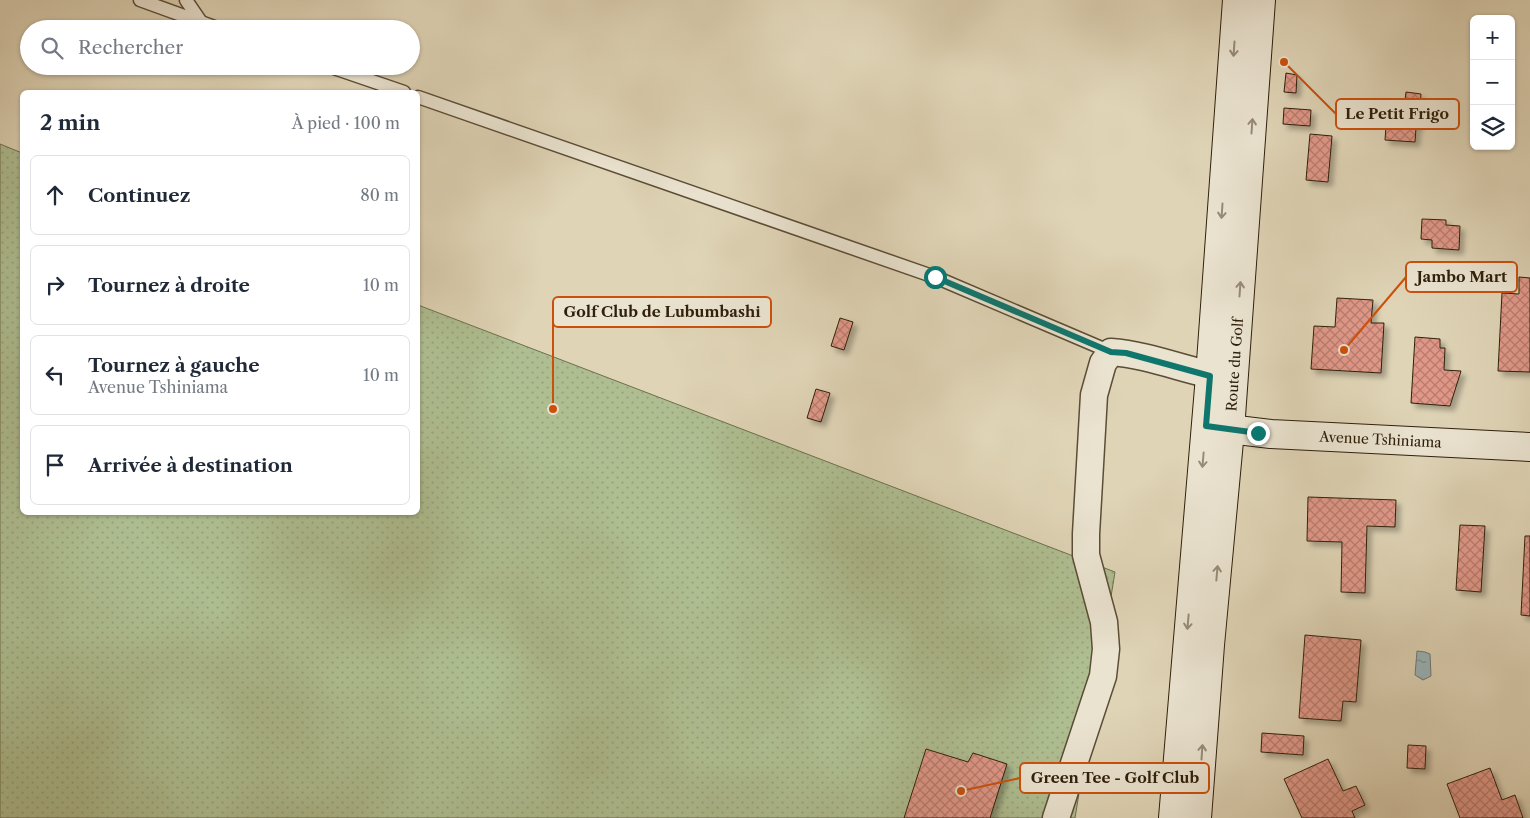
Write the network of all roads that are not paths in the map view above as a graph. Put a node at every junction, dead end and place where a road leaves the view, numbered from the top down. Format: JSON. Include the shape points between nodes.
{"nodes":[{"id":1,"x":140,"y":0,"type":"edge"},
{"id":2,"x":186,"y":0,"type":"edge"},
{"id":3,"x":1237,"y":0,"type":"edge"},
{"id":4,"x":1261,"y":0,"type":"edge"},
{"id":5,"x":195,"y":20,"type":"edge"},
{"id":6,"x":200,"y":20,"type":"edge"},
{"id":7,"x":354,"y":75,"type":"edge"},
{"id":8,"x":398,"y":90,"type":"edge"},
{"id":9,"x":420,"y":98,"type":"edge"},
{"id":10,"x":1111,"y":352,"type":"junction"},
{"id":11,"x":1222,"y":378,"type":"junction"},
{"id":12,"x":1218,"y":428,"type":"junction"},
{"id":13,"x":1530,"y":447,"type":"edge"},
{"id":14,"x":1056,"y":818,"type":"edge"},
{"id":15,"x":1173,"y":818,"type":"edge"},
{"id":16,"x":1197,"y":818,"type":"edge"}],
"edges":[{"from":1,"to":5,"type":"lane"},
{"from":2,"to":6,"type":"lane"},
{"from":3,"to":11,"type":"main road","one_way":true},
{"from":11,"to":4,"type":"main road","name":"Route du Golf","one_way":true},
{"from":7,"to":8,"type":"lane"},
{"from":9,"to":10,"type":"lane","via":[[935,277]]},
{"from":10,"to":11,"type":"street"},
{"from":10,"to":14,"type":"street","via":[[1103,364],[1094,395],[1086,534],[1086,555],[1104,622],[1103,676]]},
{"from":11,"to":12,"type":"main road","name":"Route du Golf"},
{"from":12,"to":13,"type":"main road","name":"Avenue Tshiniama","via":[[1271,434]]},
{"from":12,"to":15,"type":"main road","one_way":true,"via":[[1190,602]]},
{"from":16,"to":12,"type":"main road","name":"Route du Golf","one_way":true,"via":[[1210,645]]}]}
